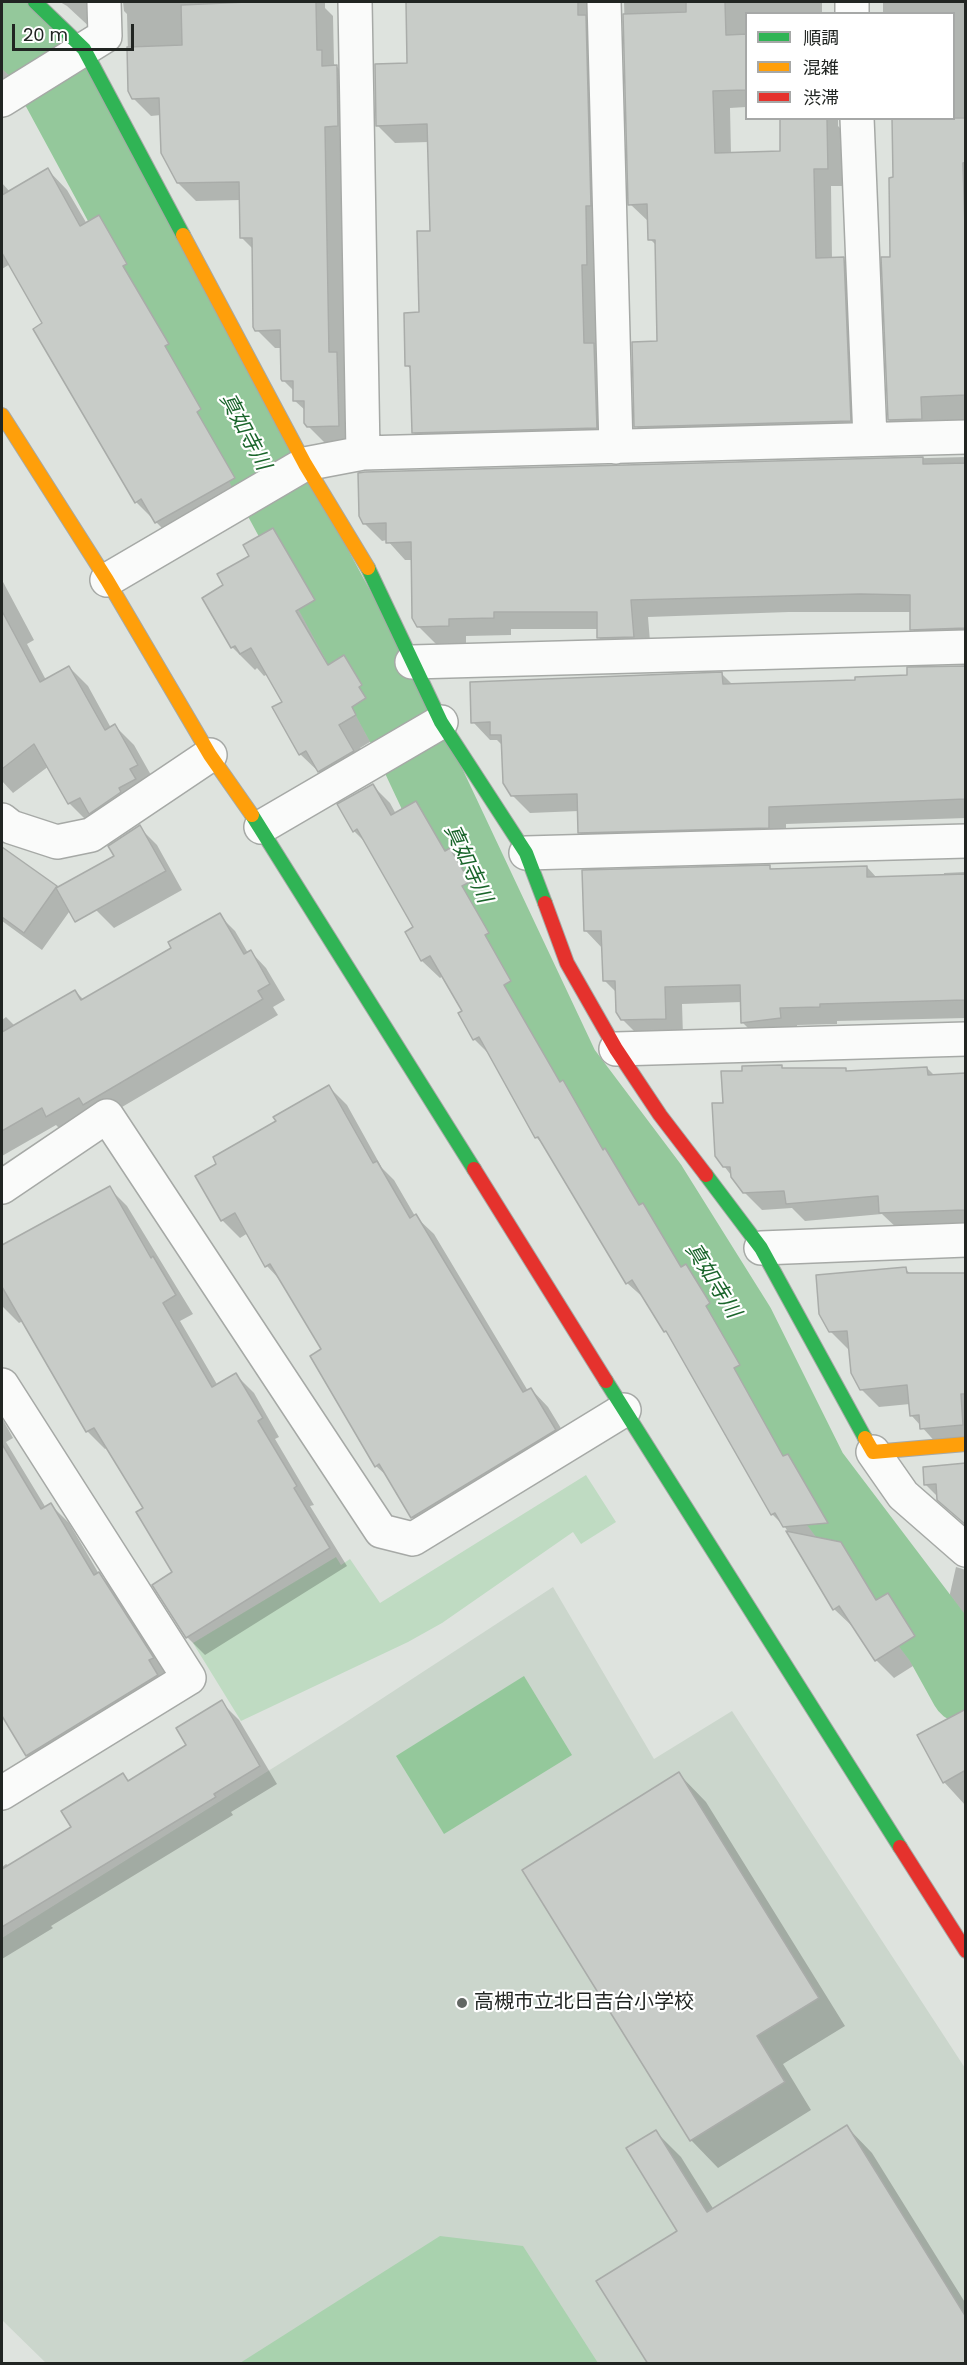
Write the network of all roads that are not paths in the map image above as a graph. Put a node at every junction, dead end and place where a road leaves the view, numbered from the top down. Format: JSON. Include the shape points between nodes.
{"nodes":[{"id":1,"x":35,"y":2,"type":"edge"},
{"id":2,"x":104,"y":2,"type":"edge"},
{"id":3,"x":355,"y":2,"type":"edge"},
{"id":4,"x":604,"y":2,"type":"edge"},
{"id":5,"x":84,"y":49,"type":"junction"},
{"id":6,"x":2,"y":100,"type":"edge"},
{"id":7,"x":857,"y":120,"type":"edge"},
{"id":8,"x":2,"y":415,"type":"edge"},
{"id":9,"x":966,"y":437,"type":"edge"},
{"id":10,"x":870,"y":439,"type":"junction"},
{"id":11,"x":616,"y":447,"type":"junction"},
{"id":12,"x":363,"y":453,"type":"junction"},
{"id":13,"x":305,"y":464,"type":"junction"},
{"id":14,"x":106,"y":580,"type":"junction"},
{"id":15,"x":966,"y":647,"type":"edge"},
{"id":16,"x":412,"y":662,"type":"junction"},
{"id":17,"x":441,"y":722,"type":"junction"},
{"id":18,"x":210,"y":755,"type":"junction"},
{"id":19,"x":2,"y":820,"type":"edge"},
{"id":20,"x":261,"y":827,"type":"junction"},
{"id":21,"x":966,"y":842,"type":"edge"},
{"id":22,"x":526,"y":853,"type":"junction"},
{"id":23,"x":966,"y":1039,"type":"edge"},
{"id":24,"x":616,"y":1049,"type":"junction"},
{"id":25,"x":2,"y":1187,"type":"edge"},
{"id":26,"x":966,"y":1240,"type":"edge"},
{"id":27,"x":761,"y":1248,"type":"junction"},
{"id":28,"x":2,"y":1385,"type":"edge"},
{"id":29,"x":624,"y":1410,"type":"junction"},
{"id":30,"x":966,"y":1444,"type":"edge"},
{"id":31,"x":873,"y":1452,"type":"junction"},
{"id":32,"x":966,"y":1550,"type":"edge"},
{"id":33,"x":2,"y":1793,"type":"edge"},
{"id":34,"x":966,"y":1951,"type":"edge"}],
"edges":[{"from":1,"to":5,"type":"street"},
{"from":2,"to":5,"type":"street","via":[[105,36]]},
{"from":3,"to":12,"type":"street"},
{"from":4,"to":11,"type":"street"},
{"from":5,"to":6,"type":"street"},
{"from":5,"to":13,"type":"street"},
{"from":7,"to":10,"type":"street"},
{"from":8,"to":14,"type":"street"},
{"from":9,"to":10,"type":"street"},
{"from":10,"to":11,"type":"street"},
{"from":11,"to":12,"type":"street"},
{"from":12,"to":13,"type":"street"},
{"from":13,"to":14,"type":"street"},
{"from":13,"to":16,"type":"street","via":[[367,566]]},
{"from":14,"to":18,"type":"street"},
{"from":15,"to":16,"type":"street"},
{"from":16,"to":17,"type":"street"},
{"from":17,"to":20,"type":"street"},
{"from":17,"to":22,"type":"street"},
{"from":18,"to":19,"type":"street","via":[[91,835],[57,842],[11,827]]},
{"from":18,"to":20,"type":"street"},
{"from":20,"to":29,"type":"street"},
{"from":21,"to":22,"type":"street"},
{"from":22,"to":24,"type":"street","via":[[567,963]]},
{"from":23,"to":24,"type":"street"},
{"from":24,"to":27,"type":"street"},
{"from":25,"to":29,"type":"street","via":[[107,1116],[381,1531],[413,1539]]},
{"from":26,"to":27,"type":"street"},
{"from":27,"to":31,"type":"street"},
{"from":28,"to":33,"type":"street","via":[[189,1678]]},
{"from":29,"to":34,"type":"street"},
{"from":30,"to":31,"type":"street"},
{"from":31,"to":32,"type":"street","via":[[903,1494]]}]}
